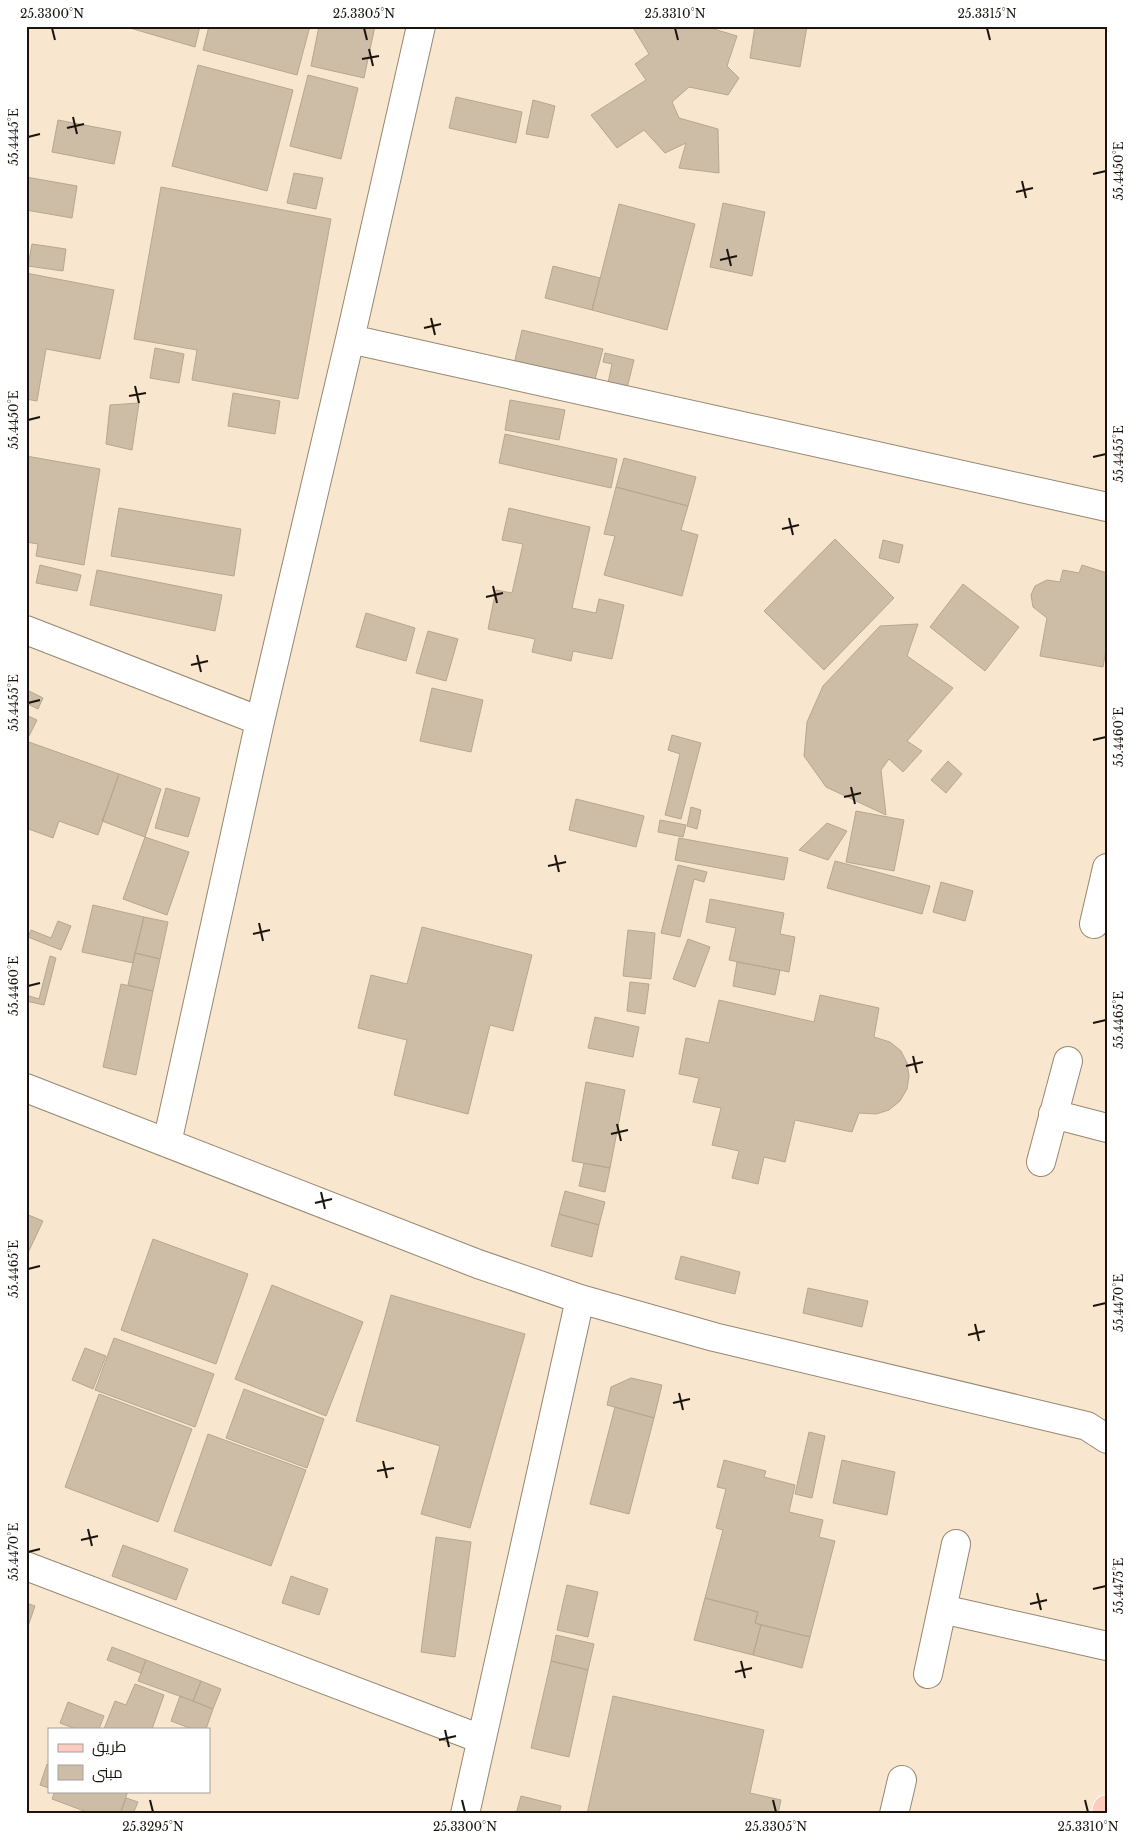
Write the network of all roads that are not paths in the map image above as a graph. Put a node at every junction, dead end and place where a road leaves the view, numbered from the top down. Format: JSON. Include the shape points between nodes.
{"nodes":[{"id":1,"x":420,"y":26,"type":"edge"},
{"id":2,"x":350,"y":339,"type":"junction"},
{"id":3,"x":1107,"y":507,"type":"edge"},
{"id":4,"x":26,"y":630,"type":"edge"},
{"id":5,"x":260,"y":721,"type":"junction"},
{"id":6,"x":1107,"y":868,"type":"edge"},
{"id":7,"x":1094,"y":924,"type":"dead end"},
{"id":8,"x":1068,"y":1061,"type":"dead end"},
{"id":9,"x":26,"y":1088,"type":"edge"},
{"id":10,"x":1053,"y":1114,"type":"junction"},
{"id":11,"x":1107,"y":1128,"type":"edge"},
{"id":12,"x":167,"y":1143,"type":"junction"},
{"id":13,"x":1041,"y":1162,"type":"dead end"},
{"id":14,"x":580,"y":1299,"type":"junction"},
{"id":15,"x":1100,"y":1429,"type":"edge"},
{"id":16,"x":956,"y":1544,"type":"dead end"},
{"id":17,"x":26,"y":1566,"type":"edge"},
{"id":18,"x":942,"y":1609,"type":"junction"},
{"id":19,"x":1107,"y":1646,"type":"edge"},
{"id":20,"x":928,"y":1674,"type":"dead end"},
{"id":21,"x":481,"y":1740,"type":"junction"},
{"id":22,"x":902,"y":1780,"type":"dead end"},
{"id":23,"x":1107,"y":1809,"type":"edge"},
{"id":24,"x":465,"y":1814,"type":"edge"},
{"id":25,"x":894,"y":1814,"type":"edge"},
{"id":26,"x":1106,"y":1814,"type":"edge"}],
"edges":[{"from":1,"to":2,"type":"street"},
{"from":2,"to":3,"type":"street"},
{"from":2,"to":5,"type":"street"},
{"from":4,"to":5,"type":"street"},
{"from":5,"to":12,"type":"street"},
{"from":6,"to":7,"type":"street"},
{"from":8,"to":10,"type":"street"},
{"from":9,"to":12,"type":"street"},
{"from":10,"to":11,"type":"street"},
{"from":10,"to":13,"type":"street"},
{"from":12,"to":14,"type":"street","via":[[478,1264]]},
{"from":14,"to":15,"type":"street","via":[[714,1337]]},
{"from":14,"to":21,"type":"street"},
{"from":16,"to":18,"type":"street"},
{"from":17,"to":21,"type":"street"},
{"from":18,"to":19,"type":"street"},
{"from":18,"to":20,"type":"street"},
{"from":21,"to":24,"type":"street"},
{"from":22,"to":25,"type":"street"},
{"from":23,"to":26,"type":"main road"}]}
